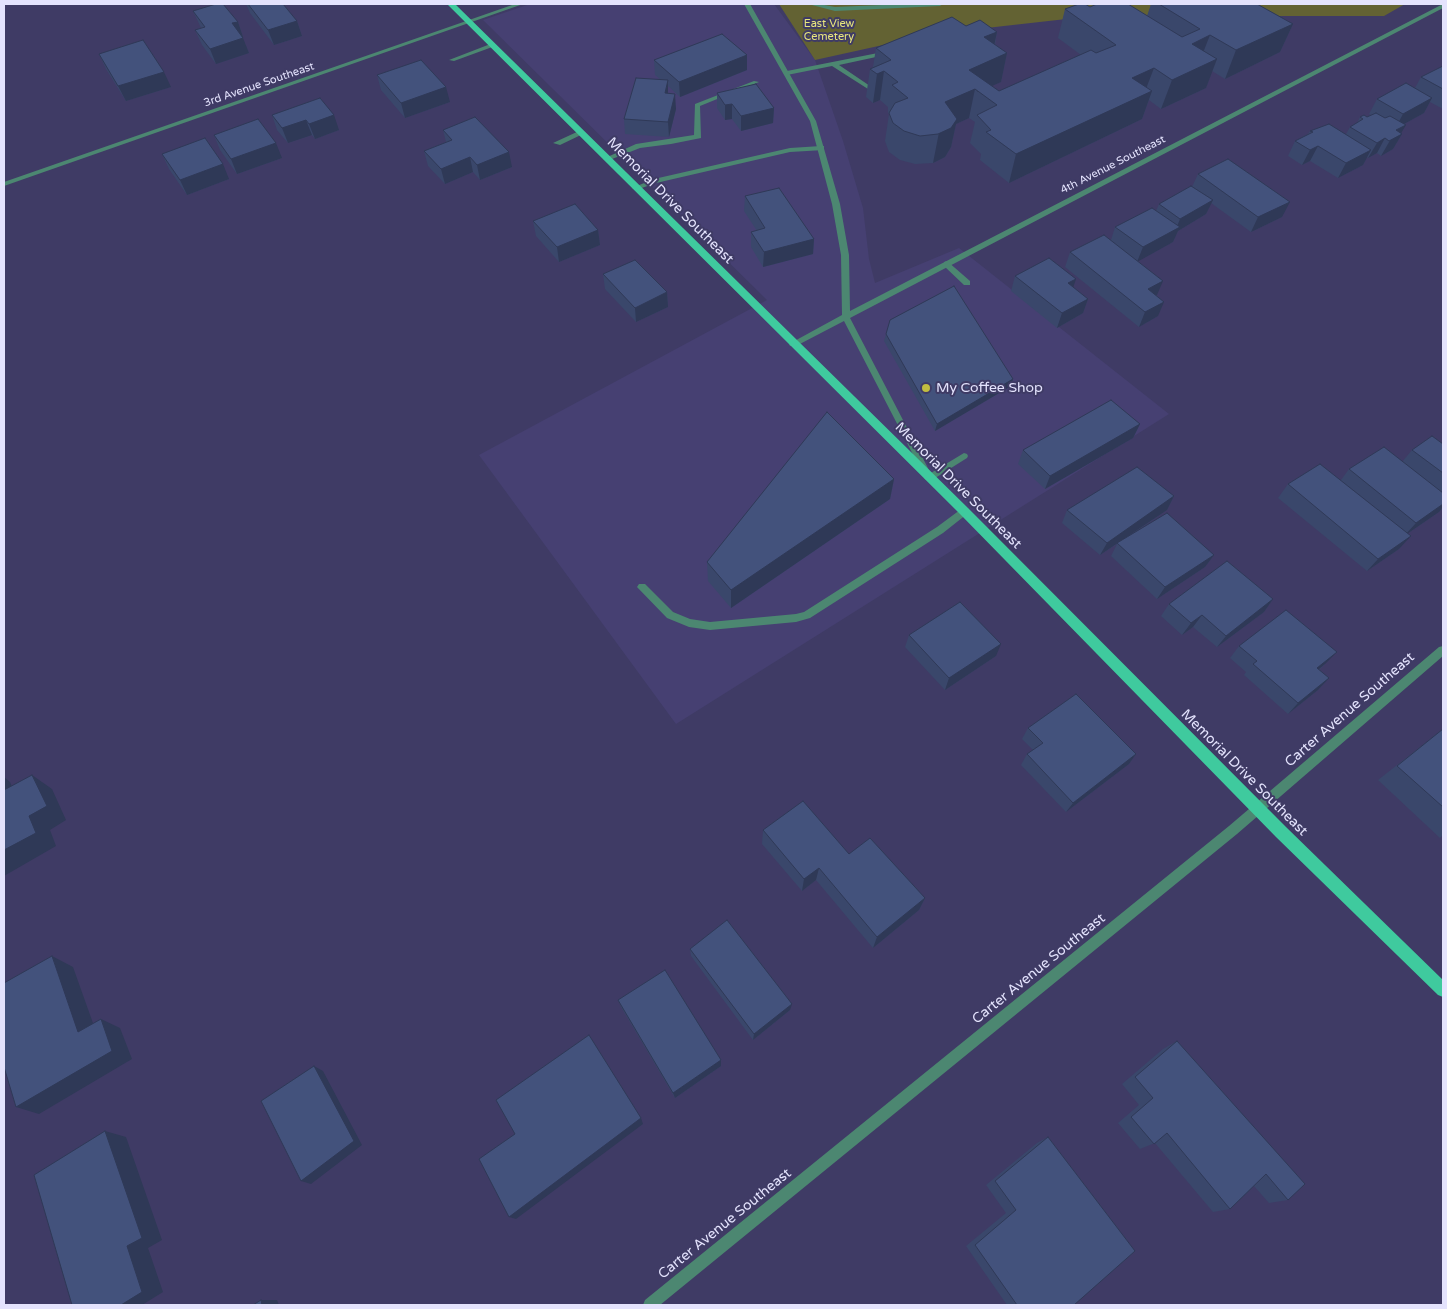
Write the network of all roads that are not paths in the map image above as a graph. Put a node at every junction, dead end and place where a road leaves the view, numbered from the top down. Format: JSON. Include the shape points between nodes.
{"nodes":[{"id":1,"x":451,"y":4,"type":"edge"},
{"id":2,"x":520,"y":4,"type":"edge"},
{"id":3,"x":747,"y":4,"type":"edge"},
{"id":4,"x":811,"y":4,"type":"edge"},
{"id":5,"x":940,"y":4,"type":"edge"},
{"id":6,"x":1443,"y":6,"type":"edge"},
{"id":7,"x":469,"y":22,"type":"junction"},
{"id":8,"x":493,"y":45,"type":"junction"},
{"id":9,"x":898,"y":51,"type":"edge"},
{"id":10,"x":452,"y":60,"type":"dead end"},
{"id":11,"x":832,"y":64,"type":"junction"},
{"id":12,"x":787,"y":73,"type":"junction"},
{"id":13,"x":756,"y":82,"type":"edge"},
{"id":14,"x":868,"y":87,"type":"dead end"},
{"id":15,"x":581,"y":133,"type":"junction"},
{"id":16,"x":557,"y":143,"type":"dead end"},
{"id":17,"x":820,"y":148,"type":"junction"},
{"id":18,"x":607,"y":159,"type":"junction"},
{"id":19,"x":4,"y":184,"type":"edge"},
{"id":20,"x":636,"y":188,"type":"junction"},
{"id":21,"x":947,"y":264,"type":"junction"},
{"id":22,"x":967,"y":282,"type":"dead end"},
{"id":23,"x":846,"y":316,"type":"junction"},
{"id":24,"x":793,"y":344,"type":"junction"},
{"id":25,"x":964,"y":456,"type":"dead end"},
{"id":26,"x":929,"y":478,"type":"junction"},
{"id":27,"x":964,"y":512,"type":"junction"},
{"id":28,"x":642,"y":587,"type":"dead end"},
{"id":29,"x":1443,"y":650,"type":"edge"},
{"id":30,"x":1258,"y":809,"type":"junction"},
{"id":31,"x":1443,"y":989,"type":"edge"},
{"id":32,"x":650,"y":1305,"type":"edge"}],
"edges":[{"from":1,"to":7,"type":"main road","name":"Memorial Drive Southeast"},
{"from":2,"to":7,"type":"street","name":"3rd Avenue Southeast"},
{"from":3,"to":12,"type":"street"},
{"from":4,"to":5,"type":"street","via":[[835,8]]},
{"from":6,"to":21,"type":"street","name":"4th Avenue Southeast"},
{"from":7,"to":8,"type":"main road","name":"Memorial Drive Southeast"},
{"from":7,"to":19,"type":"street","name":"3rd Avenue Southeast"},
{"from":8,"to":10,"type":"street"},
{"from":8,"to":15,"type":"main road","name":"Memorial Drive Southeast"},
{"from":9,"to":11,"type":"street"},
{"from":11,"to":12,"type":"street"},
{"from":11,"to":14,"type":"street"},
{"from":12,"to":17,"type":"street","via":[[812,121]]},
{"from":13,"to":18,"type":"street","via":[[697,105],[698,136],[640,146]]},
{"from":15,"to":16,"type":"street"},
{"from":15,"to":18,"type":"main road","name":"Memorial Drive Southeast"},
{"from":17,"to":20,"type":"street","via":[[790,150]]},
{"from":17,"to":23,"type":"street","via":[[836,204],[845,255]]},
{"from":18,"to":20,"type":"main road","name":"Memorial Drive Southeast"},
{"from":20,"to":24,"type":"main road","name":"Memorial Drive Southeast"},
{"from":21,"to":22,"type":"street"},
{"from":21,"to":23,"type":"street","name":"4th Avenue Southeast"},
{"from":23,"to":24,"type":"street","name":"4th Avenue Southeast"},
{"from":23,"to":26,"type":"street"},
{"from":24,"to":26,"type":"main road","name":"Memorial Drive Southeast"},
{"from":25,"to":26,"type":"street"},
{"from":26,"to":27,"type":"main road","name":"Memorial Drive Southeast"},
{"from":27,"to":28,"type":"street","via":[[816,609],[796,618],[710,626],[689,623],[670,616]]},
{"from":27,"to":30,"type":"main road","name":"Memorial Drive Southeast"},
{"from":29,"to":30,"type":"street","name":"Carter Avenue Southeast"},
{"from":30,"to":31,"type":"main road","name":"Memorial Drive Southeast"},
{"from":30,"to":32,"type":"street","name":"Carter Avenue Southeast"}]}
